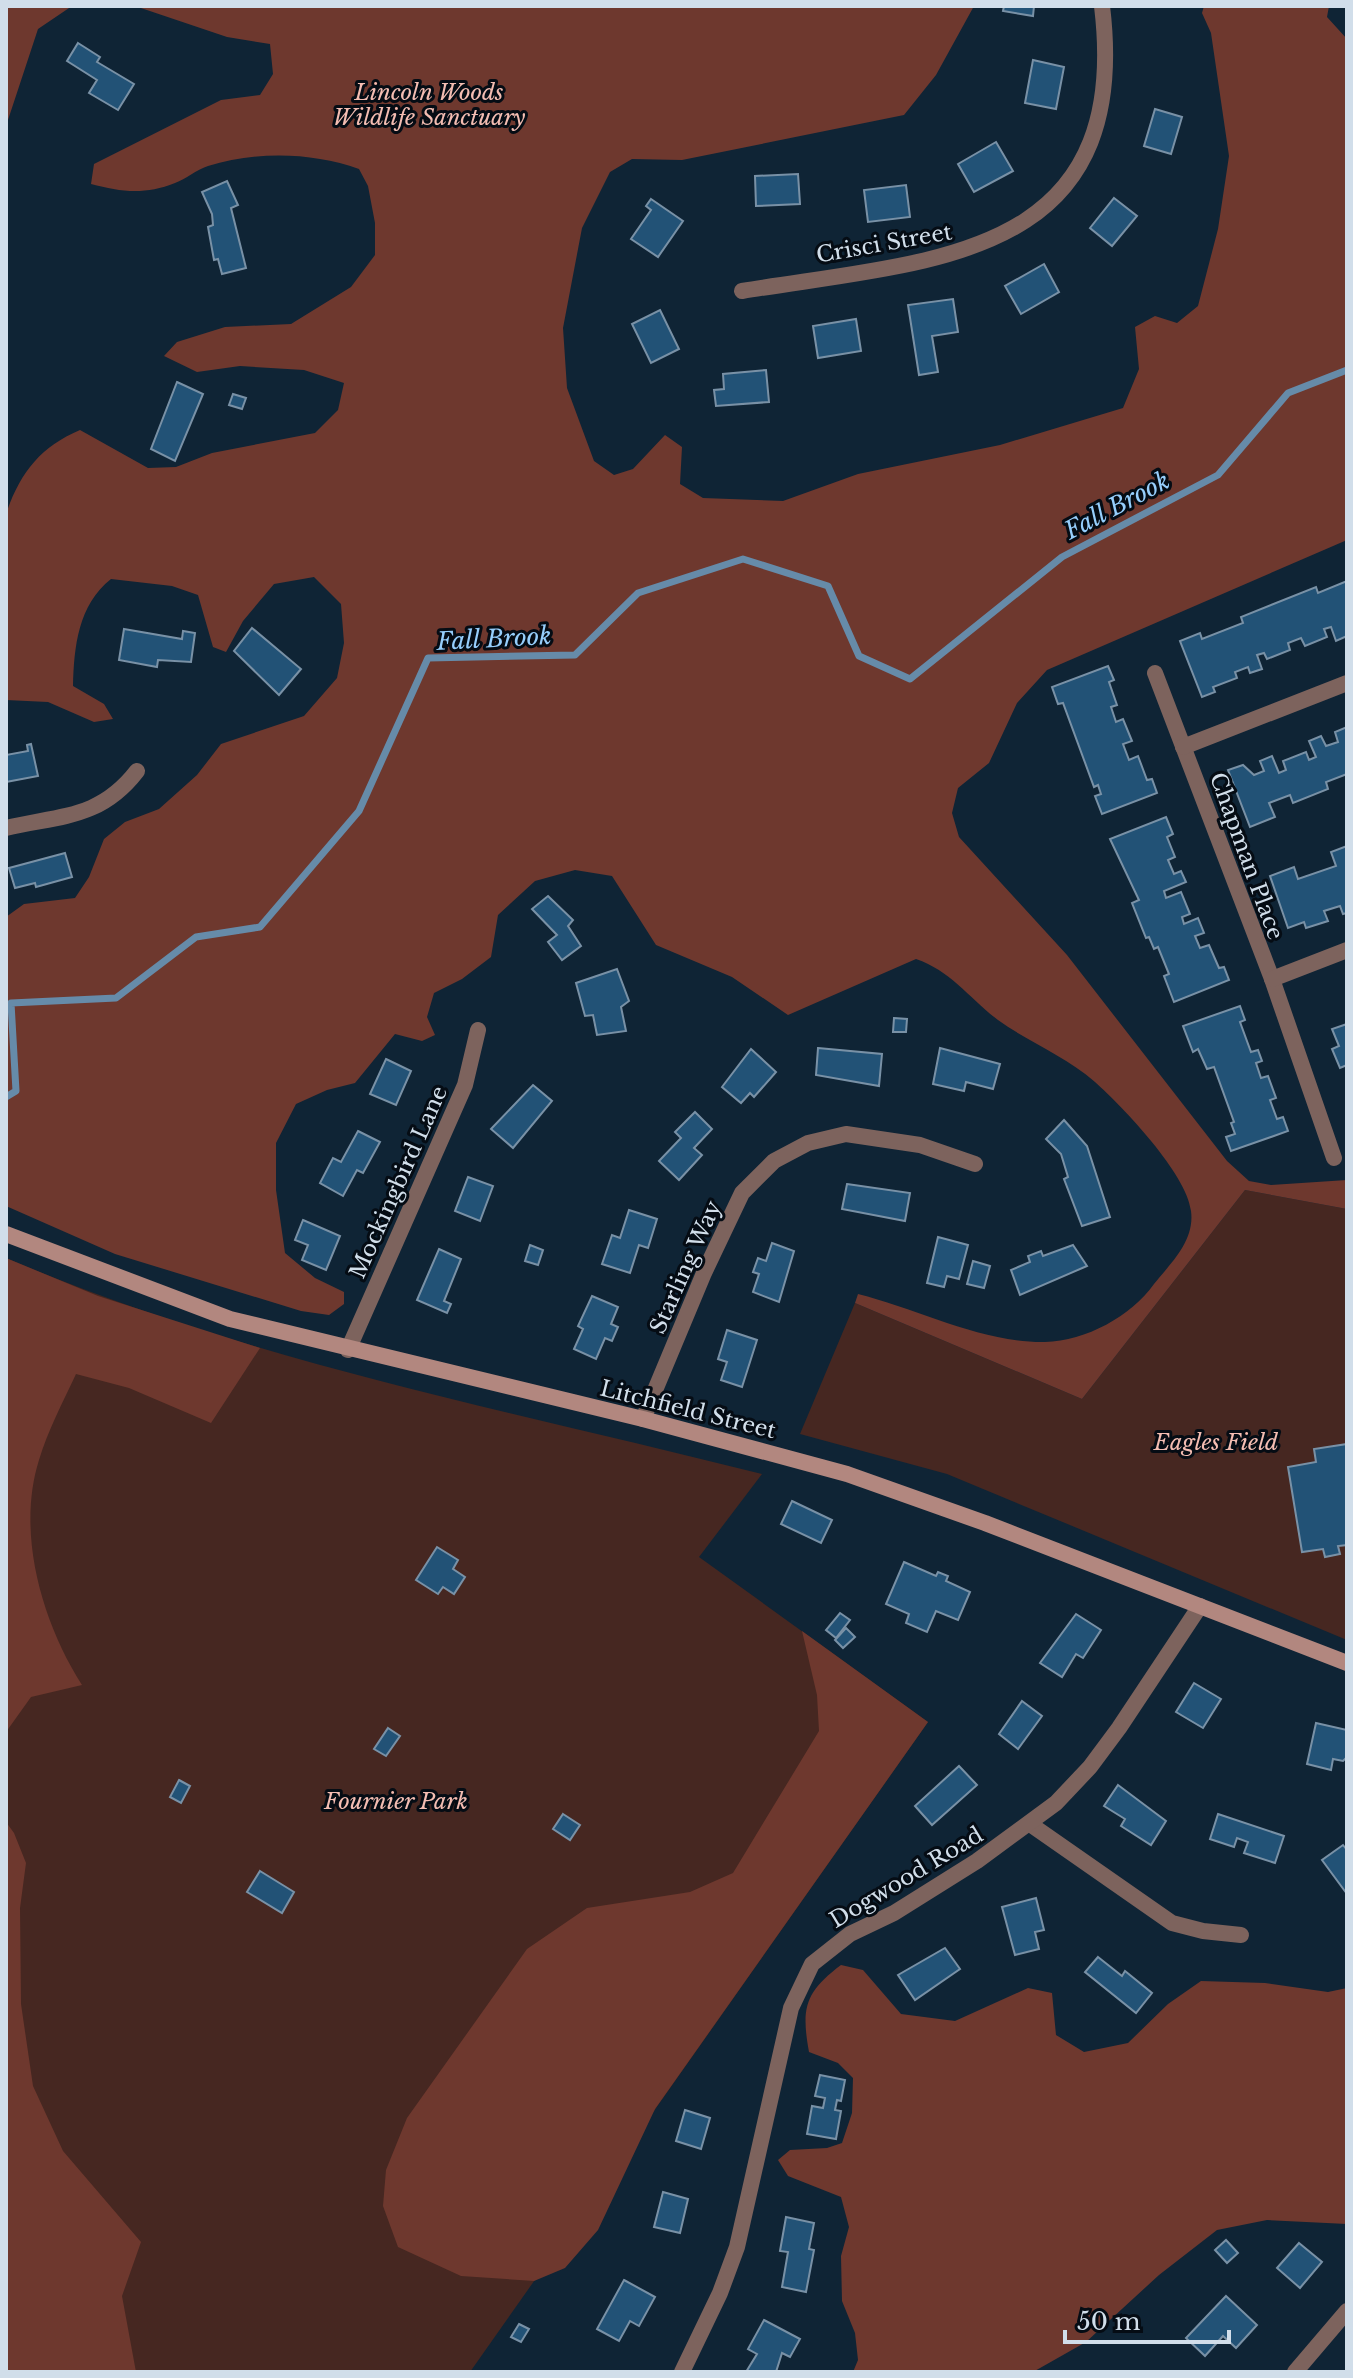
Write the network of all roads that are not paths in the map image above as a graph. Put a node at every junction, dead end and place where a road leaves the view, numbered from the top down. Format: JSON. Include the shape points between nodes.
{"nodes":[{"id":1,"x":1102,"y":6,"type":"edge"},
{"id":2,"x":742,"y":291,"type":"dead end"},
{"id":3,"x":1155,"y":673,"type":"dead end"},
{"id":4,"x":1347,"y":683,"type":"edge"},
{"id":5,"x":1183,"y":747,"type":"junction"},
{"id":6,"x":137,"y":771,"type":"dead end"},
{"id":7,"x":6,"y":828,"type":"edge"},
{"id":8,"x":1347,"y":950,"type":"edge"},
{"id":9,"x":1272,"y":979,"type":"junction"},
{"id":10,"x":478,"y":1030,"type":"dead end"},
{"id":11,"x":1334,"y":1158,"type":"dead end"},
{"id":12,"x":975,"y":1164,"type":"dead end"},
{"id":13,"x":6,"y":1234,"type":"edge"},
{"id":14,"x":348,"y":1350,"type":"junction"},
{"id":15,"x":643,"y":1419,"type":"junction"},
{"id":16,"x":1200,"y":1606,"type":"junction"},
{"id":17,"x":1347,"y":1663,"type":"edge"},
{"id":18,"x":1030,"y":1824,"type":"junction"},
{"id":19,"x":1241,"y":1935,"type":"dead end"},
{"id":20,"x":1347,"y":2311,"type":"edge"},
{"id":21,"x":682,"y":2372,"type":"edge"},
{"id":22,"x":1295,"y":2372,"type":"edge"}],
"edges":[{"from":1,"to":2,"type":"street","name":"Crisci Street","via":[[1106,84],[1097,131],[1073,174],[1040,210],[1000,238],[954,255]]},
{"from":3,"to":5,"type":"street","name":"Chapman Place"},
{"from":4,"to":5,"type":"street"},
{"from":5,"to":9,"type":"street","name":"Chapman Place"},
{"from":6,"to":7,"type":"street","via":[[120,794],[99,807]]},
{"from":8,"to":9,"type":"street"},
{"from":9,"to":11,"type":"street","name":"Chapman Place"},
{"from":10,"to":14,"type":"street","name":"Mockingbird Lane","via":[[465,1085]]},
{"from":12,"to":15,"type":"street","name":"Starling Way","via":[[920,1145],[846,1134],[808,1143],[774,1161],[742,1193]]},
{"from":13,"to":14,"type":"main road","name":"Litchfield Street","via":[[183,1305]]},
{"from":14,"to":15,"type":"main road","name":"Litchfield Street"},
{"from":15,"to":16,"type":"main road","name":"Litchfield Street","via":[[847,1474]]},
{"from":16,"to":17,"type":"main road","name":"Litchfield Street"},
{"from":16,"to":18,"type":"street","name":"Dogwood Road","via":[[1090,1767]]},
{"from":18,"to":19,"type":"street","via":[[1172,1923]]},
{"from":18,"to":21,"type":"street","name":"Dogwood Road","via":[[894,1913],[850,1934],[812,1964],[791,2008],[737,2247]]},
{"from":20,"to":22,"type":"street"}]}
